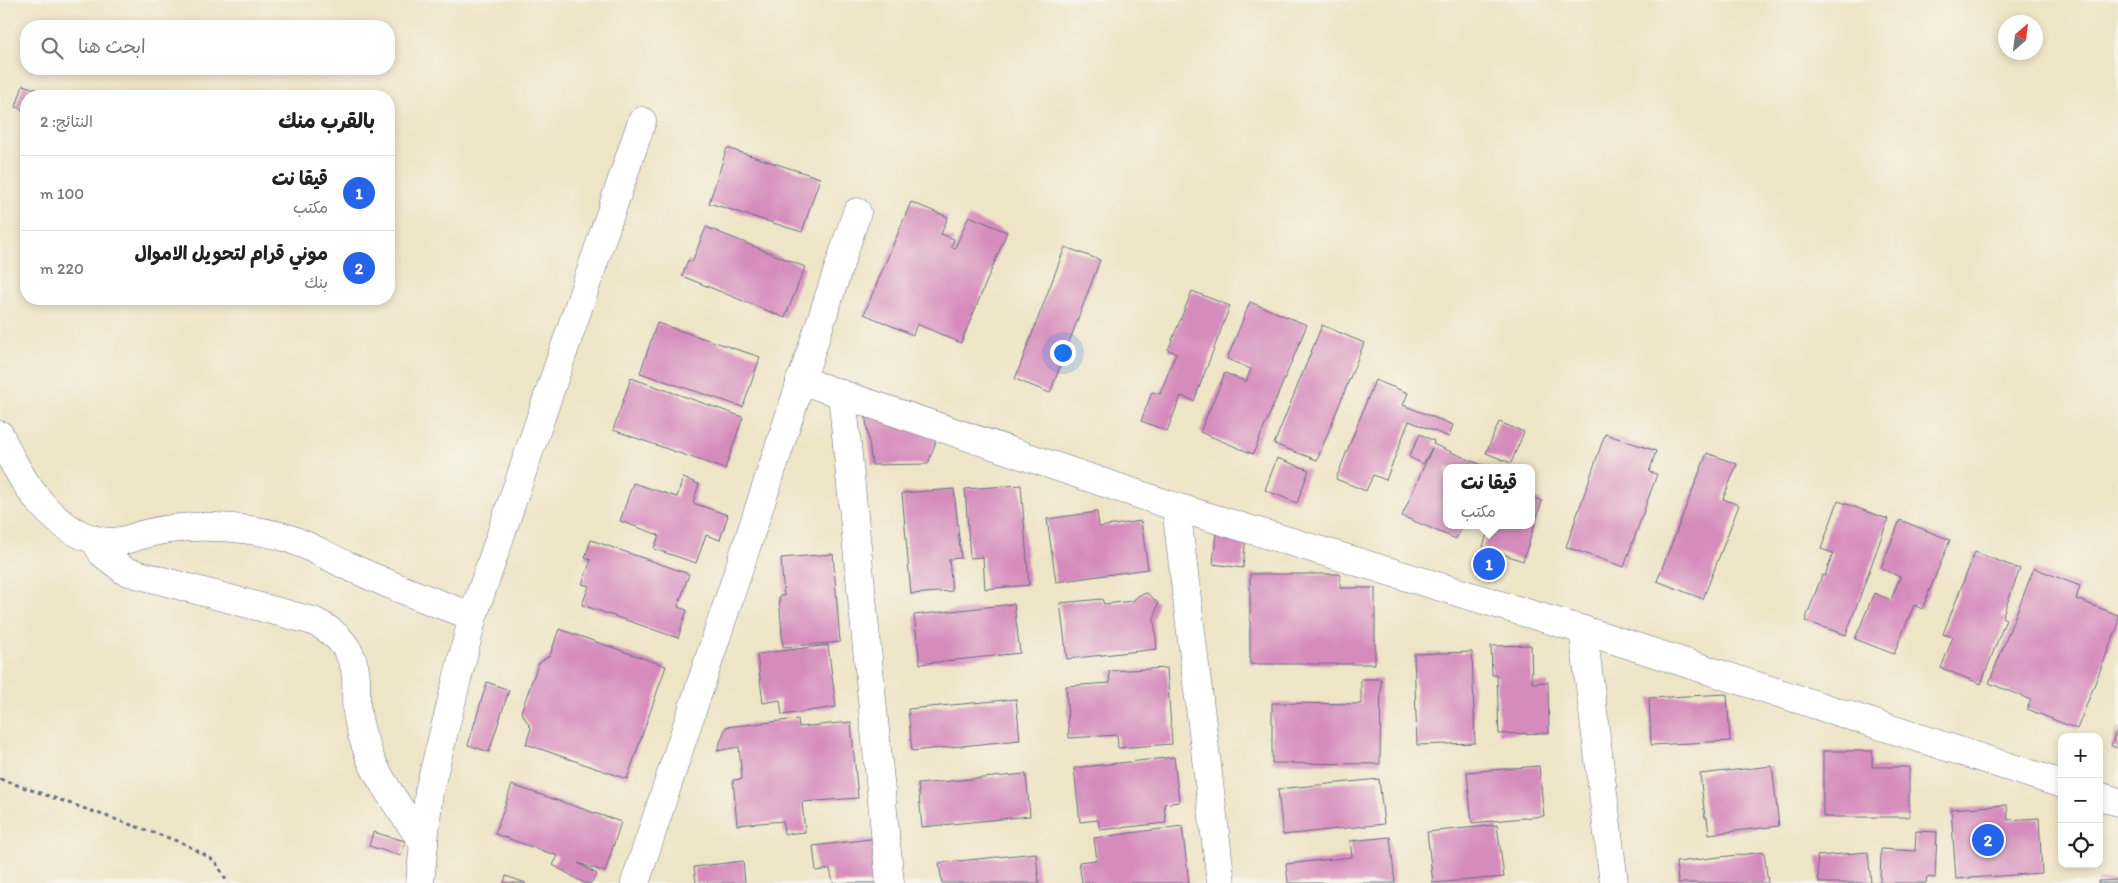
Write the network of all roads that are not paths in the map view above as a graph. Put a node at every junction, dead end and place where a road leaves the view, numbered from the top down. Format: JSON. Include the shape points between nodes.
{"nodes":[{"id":1,"x":642,"y":121,"type":"dead end"},
{"id":2,"x":857,"y":212,"type":"dead end"},
{"id":3,"x":800,"y":380,"type":"junction"},
{"id":4,"x":842,"y":394,"type":"junction"},
{"id":5,"x":0,"y":435,"type":"edge"},
{"id":6,"x":1176,"y":507,"type":"junction"},
{"id":7,"x":95,"y":540,"type":"junction"},
{"id":8,"x":473,"y":616,"type":"junction"},
{"id":9,"x":1583,"y":630,"type":"junction"},
{"id":10,"x":2058,"y":783,"type":"edge"},
{"id":11,"x":2103,"y":797,"type":"edge"},
{"id":12,"x":2118,"y":802,"type":"edge"},
{"id":13,"x":424,"y":844,"type":"junction"},
{"id":14,"x":420,"y":883,"type":"edge"},
{"id":15,"x":635,"y":883,"type":"edge"},
{"id":16,"x":890,"y":883,"type":"edge"},
{"id":17,"x":1221,"y":883,"type":"edge"},
{"id":18,"x":1614,"y":883,"type":"edge"}],
"edges":[{"from":1,"to":8,"type":"street"},
{"from":2,"to":3,"type":"street"},
{"from":3,"to":4,"type":"street"},
{"from":3,"to":15,"type":"street"},
{"from":4,"to":6,"type":"street"},
{"from":4,"to":16,"type":"street"},
{"from":5,"to":7,"type":"street","via":[[40,501],[69,528]]},
{"from":6,"to":9,"type":"street"},
{"from":6,"to":17,"type":"street"},
{"from":7,"to":8,"type":"street","via":[[122,541],[148,533],[187,528],[220,528],[279,536],[304,543],[389,585]]},
{"from":7,"to":13,"type":"street","via":[[102,553],[125,571],[313,620],[339,637],[354,664],[357,712],[372,760]]},
{"from":8,"to":13,"type":"street","via":[[434,768]]},
{"from":9,"to":10,"type":"street"},
{"from":9,"to":18,"type":"street"},
{"from":11,"to":12,"type":"street"},
{"from":13,"to":14,"type":"street"}]}
